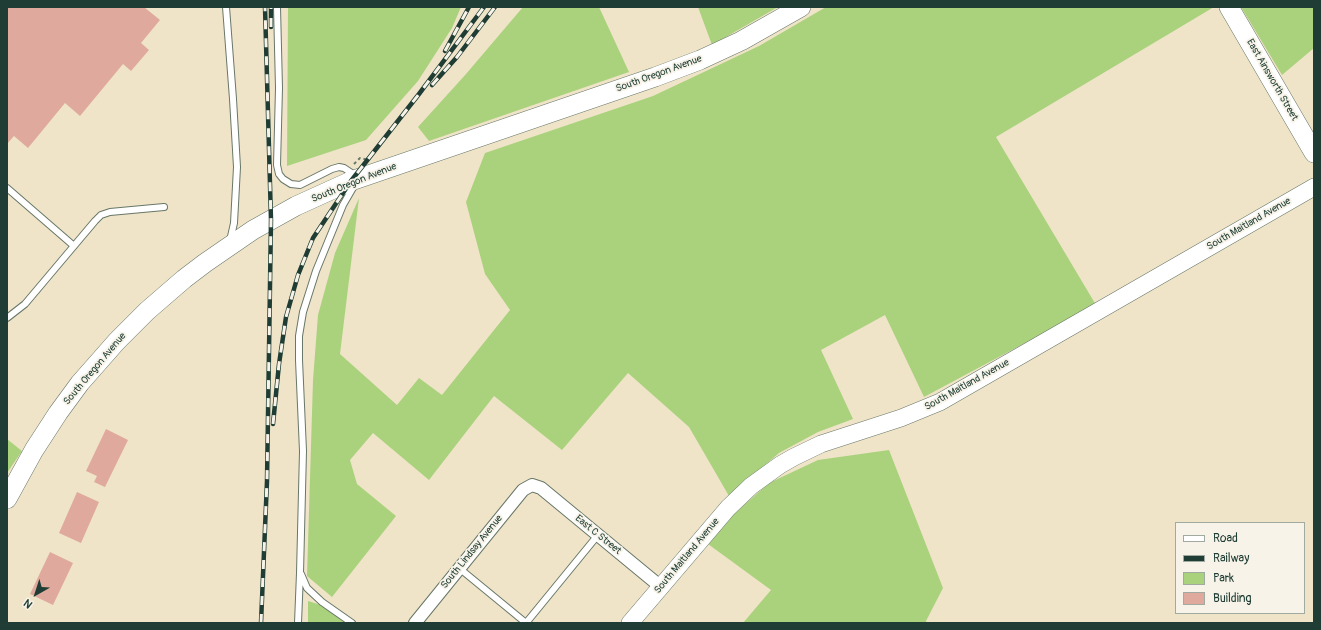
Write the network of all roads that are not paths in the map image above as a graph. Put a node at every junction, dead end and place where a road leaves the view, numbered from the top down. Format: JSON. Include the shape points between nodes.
{"nodes":[{"id":1,"x":226,"y":7,"type":"edge"},
{"id":2,"x":277,"y":7,"type":"edge"},
{"id":3,"x":801,"y":7,"type":"edge"},
{"id":4,"x":1229,"y":7,"type":"edge"},
{"id":5,"x":1314,"y":153,"type":"edge"},
{"id":6,"x":358,"y":179,"type":"junction"},
{"id":7,"x":1314,"y":186,"type":"edge"},
{"id":8,"x":7,"y":188,"type":"edge"},
{"id":9,"x":164,"y":208,"type":"dead end"},
{"id":10,"x":74,"y":246,"type":"junction"},
{"id":11,"x":228,"y":246,"type":"junction"},
{"id":12,"x":7,"y":318,"type":"edge"},
{"id":13,"x":532,"y":485,"type":"joint"},
{"id":14,"x":7,"y":499,"type":"edge"},
{"id":15,"x":598,"y":535,"type":"junction"},
{"id":16,"x":459,"y":568,"type":"junction"},
{"id":17,"x":300,"y":573,"type":"junction"},
{"id":18,"x":661,"y":587,"type":"junction"},
{"id":19,"x":298,"y":623,"type":"edge"},
{"id":20,"x":352,"y":623,"type":"edge"},
{"id":21,"x":415,"y":623,"type":"edge"},
{"id":22,"x":526,"y":623,"type":"edge"},
{"id":23,"x":630,"y":623,"type":"edge"}],
"edges":[{"from":1,"to":11,"type":"lane","via":[[237,167],[234,223]]},
{"from":2,"to":6,"type":"lane","via":[[279,174],[291,184],[300,185],[339,167],[350,171]]},
{"from":3,"to":6,"type":"main road","name":"South Oregon Avenue","via":[[700,60]]},
{"from":4,"to":5,"type":"main road","name":"East Ainsworth Street"},
{"from":6,"to":11,"type":"main road","name":"South Oregon Avenue","via":[[296,206]]},
{"from":6,"to":17,"type":"lane","via":[[343,205],[316,271],[303,312],[299,336],[302,451]]},
{"from":7,"to":18,"type":"street","name":"South Maitland Avenue","via":[[940,402],[901,418],[820,444],[794,457],[766,475],[737,499]]},
{"from":8,"to":10,"type":"lane"},
{"from":9,"to":10,"type":"lane","via":[[101,215]]},
{"from":10,"to":12,"type":"lane","via":[[25,304]]},
{"from":11,"to":14,"type":"main road","name":"South Oregon Avenue","via":[[167,293],[102,358],[48,428]]},
{"from":13,"to":15,"type":"street","name":"East C Street","via":[[541,488]]},
{"from":13,"to":16,"type":"street","name":"South Lindsay Avenue","via":[[523,490]]},
{"from":15,"to":18,"type":"street","name":"East C Street"},
{"from":15,"to":22,"type":"lane"},
{"from":16,"to":21,"type":"street","name":"South Lindsay Avenue"},
{"from":16,"to":22,"type":"lane"},
{"from":17,"to":19,"type":"lane"},
{"from":17,"to":20,"type":"lane","via":[[307,588]]},
{"from":18,"to":23,"type":"street","name":"South Maitland Avenue"}]}
